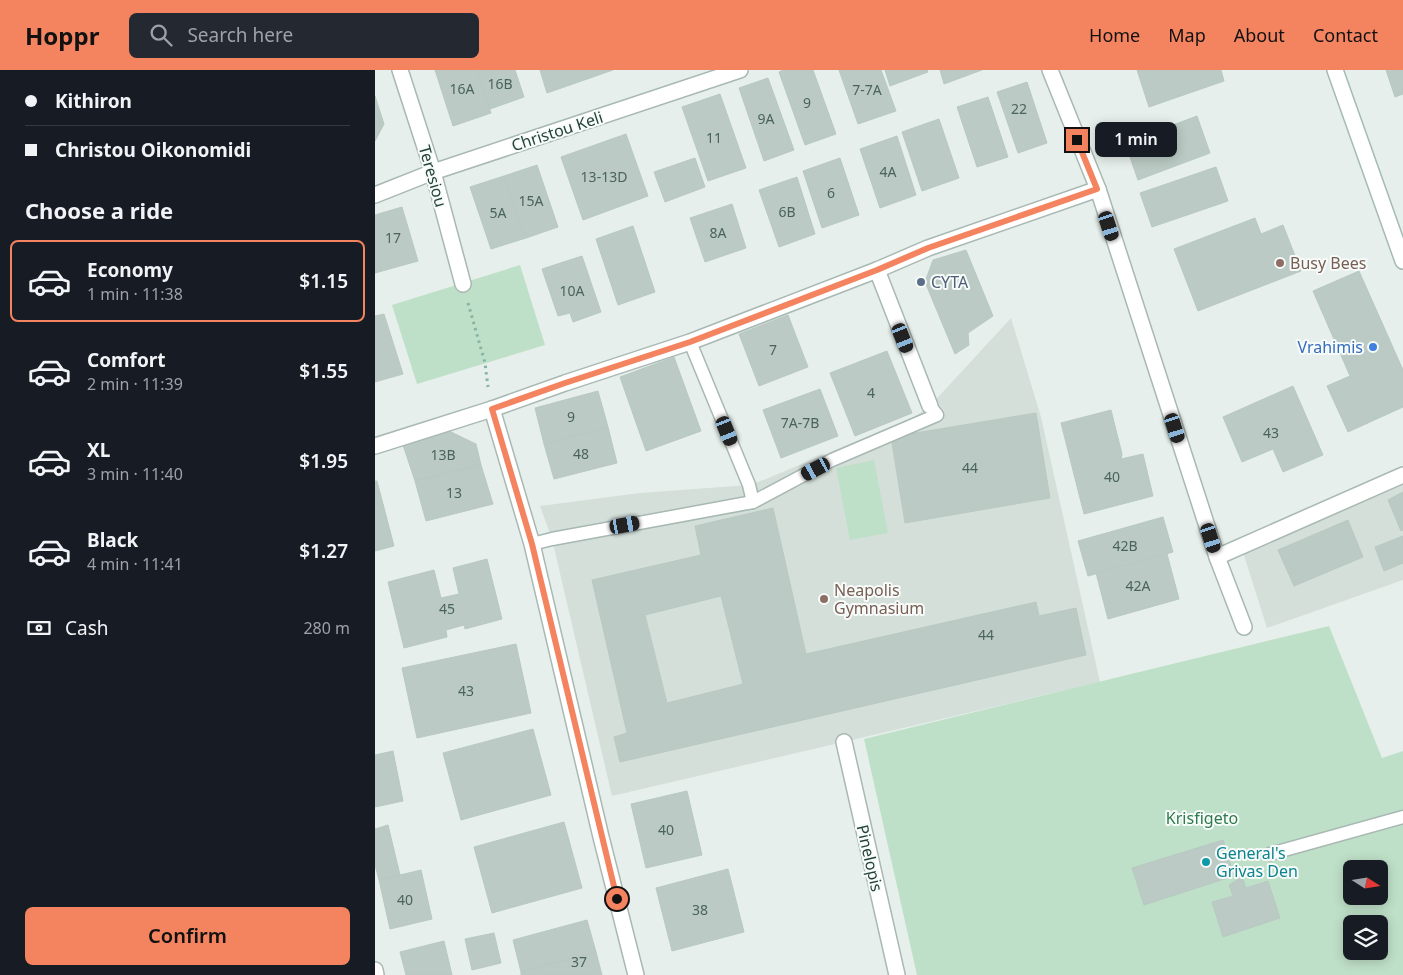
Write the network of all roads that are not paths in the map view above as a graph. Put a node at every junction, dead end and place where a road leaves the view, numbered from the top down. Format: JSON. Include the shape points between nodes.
{"nodes":[{"id":1,"x":400,"y":70,"type":"edge"},
{"id":2,"x":740,"y":70,"type":"edge"},
{"id":3,"x":1050,"y":70,"type":"edge"},
{"id":4,"x":1335,"y":70,"type":"edge"},
{"id":5,"x":433,"y":172,"type":"junction"},
{"id":6,"x":1097,"y":189,"type":"junction"},
{"id":7,"x":375,"y":194,"type":"edge"},
{"id":8,"x":1402,"y":257,"type":"edge"},
{"id":9,"x":877,"y":270,"type":"junction"},
{"id":10,"x":463,"y":284,"type":"road end"},
{"id":11,"x":690,"y":342,"type":"junction"},
{"id":12,"x":930,"y":406,"type":"joint"},
{"id":13,"x":492,"y":409,"type":"junction"},
{"id":14,"x":375,"y":446,"type":"edge"},
{"id":15,"x":1403,"y":476,"type":"edge"},
{"id":16,"x":753,"y":502,"type":"junction"},
{"id":17,"x":532,"y":544,"type":"junction"},
{"id":18,"x":1217,"y":557,"type":"junction"},
{"id":19,"x":1244,"y":627,"type":"dead end"},
{"id":20,"x":844,"y":742,"type":"dead end"},
{"id":21,"x":1403,"y":816,"type":"edge"},
{"id":22,"x":1269,"y":854,"type":"dead end"},
{"id":23,"x":375,"y":970,"type":"edge"},
{"id":24,"x":376,"y":975,"type":"edge"},
{"id":25,"x":637,"y":975,"type":"edge"},
{"id":26,"x":897,"y":975,"type":"edge"}],
"edges":[{"from":1,"to":5,"type":"street","name":"Teresiou"},
{"from":2,"to":5,"type":"street","name":"Christou Keli"},
{"from":3,"to":6,"type":"street"},
{"from":4,"to":8,"type":"street"},
{"from":5,"to":7,"type":"street","name":"Christou Keli"},
{"from":5,"to":10,"type":"street","name":"Teresiou"},
{"from":6,"to":9,"type":"street","via":[[928,248]]},
{"from":6,"to":18,"type":"street"},
{"from":9,"to":11,"type":"street"},
{"from":9,"to":12,"type":"street"},
{"from":11,"to":13,"type":"street"},
{"from":11,"to":16,"type":"lane","via":[[749,485]]},
{"from":12,"to":16,"type":"lane","via":[[937,415],[832,460]]},
{"from":13,"to":14,"type":"street"},
{"from":13,"to":17,"type":"street"},
{"from":15,"to":18,"type":"street"},
{"from":16,"to":17,"type":"lane"},
{"from":17,"to":25,"type":"street","via":[[601,838]]},
{"from":18,"to":19,"type":"street"},
{"from":20,"to":26,"type":"street","name":"Pinelopis"},
{"from":21,"to":22,"type":"lane"},
{"from":23,"to":24,"type":"street"}]}
